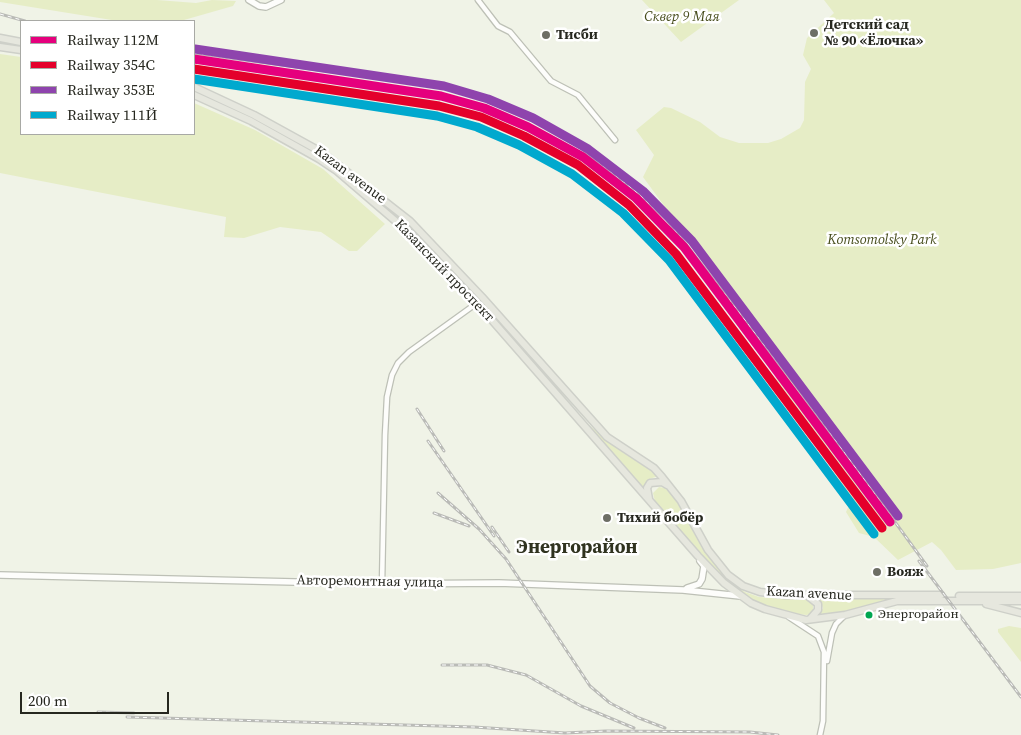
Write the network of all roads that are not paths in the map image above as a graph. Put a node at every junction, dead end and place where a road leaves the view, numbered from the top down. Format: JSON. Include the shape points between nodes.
{"nodes":[{"id":1,"x":249,"y":0,"type":"edge"},
{"id":2,"x":281,"y":0,"type":"edge"},
{"id":3,"x":478,"y":0,"type":"edge"},
{"id":4,"x":0,"y":38,"type":"edge"},
{"id":5,"x":20,"y":42,"type":"edge"},
{"id":6,"x":0,"y":46,"type":"edge"},
{"id":7,"x":20,"y":50,"type":"edge"},
{"id":8,"x":195,"y":87,"type":"edge"},
{"id":9,"x":195,"y":95,"type":"edge"},
{"id":10,"x":615,"y":140,"type":"dead end"},
{"id":11,"x":425,"y":235,"type":"junction"},
{"id":12,"x":420,"y":242,"type":"junction"},
{"id":13,"x":440,"y":251,"type":"junction"},
{"id":14,"x":434,"y":257,"type":"junction"},
{"id":15,"x":477,"y":303,"type":"junction"},
{"id":16,"x":672,"y":489,"type":"junction"},
{"id":17,"x":650,"y":503,"type":"junction"},
{"id":18,"x":698,"y":556,"type":"junction"},
{"id":19,"x":0,"y":575,"type":"edge"},
{"id":20,"x":382,"y":584,"type":"junction"},
{"id":21,"x":683,"y":590,"type":"junction"},
{"id":22,"x":740,"y":596,"type":"junction"},
{"id":23,"x":806,"y":596,"type":"junction"},
{"id":24,"x":1021,"y":596,"type":"edge"},
{"id":25,"x":975,"y":601,"type":"junction"},
{"id":26,"x":1021,"y":601,"type":"edge"},
{"id":27,"x":1021,"y":613,"type":"edge"},
{"id":28,"x":845,"y":615,"type":"junction"},
{"id":29,"x":788,"y":616,"type":"junction"},
{"id":30,"x":806,"y":620,"type":"junction"},
{"id":31,"x":825,"y":670,"type":"junction"},
{"id":32,"x":820,"y":735,"type":"edge"}],
"edges":[{"from":1,"to":2,"type":"street","via":[[266,7]]},
{"from":3,"to":10,"type":"street","via":[[498,26],[510,32],[550,81],[578,94]]},
{"from":4,"to":5,"type":"main road"},
{"from":6,"to":7,"type":"main road"},
{"from":8,"to":11,"type":"main road","name":"Kazan avenue","via":[[254,114],[323,152]]},
{"from":9,"to":12,"type":"main road","name":"Казанский проспект","via":[[251,121],[319,159]]},
{"from":11,"to":12,"type":"main road","via":[[427,242]]},
{"from":11,"to":13,"type":"main road","name":"Kazan avenue"},
{"from":12,"to":14,"type":"main road","name":"Казанский проспект"},
{"from":13,"to":14,"type":"main road","via":[[435,250]]},
{"from":13,"to":16,"type":"main road","name":"Kazan avenue","via":[[607,437],[654,468]]},
{"from":14,"to":15,"type":"main road","name":"Казанский проспект"},
{"from":15,"to":17,"type":"main road","name":"Казанский проспект"},
{"from":15,"to":20,"type":"street","via":[[409,352],[392,375],[384,435]]},
{"from":16,"to":17,"type":"main road","via":[[662,482],[650,483],[647,493]]},
{"from":16,"to":23,"type":"main road","name":"Kazan avenue","via":[[708,550],[728,575],[752,590]]},
{"from":17,"to":18,"type":"main road","name":"Kazan avenue"},
{"from":18,"to":21,"type":"street","via":[[704,566],[702,580]]},
{"from":18,"to":22,"type":"main road","name":"Kazan avenue"},
{"from":19,"to":20,"type":"street","name":"Авторемонтная улица"},
{"from":20,"to":21,"type":"street","name":"Авторемонтная улица","via":[[498,583]]},
{"from":21,"to":22,"type":"street","name":"Авторемонтная улица"},
{"from":22,"to":29,"type":"main road","name":"Kazan avenue"},
{"from":23,"to":24,"type":"main road","name":"Kazan avenue"},
{"from":23,"to":30,"type":"main road","via":[[813,598],[818,610]]},
{"from":25,"to":26,"type":"main road","name":"Kazan avenue"},
{"from":25,"to":27,"type":"main road"},
{"from":25,"to":28,"type":"main road","name":"Kazan avenue","via":[[898,601]]},
{"from":28,"to":30,"type":"main road","name":"Kazan avenue"},
{"from":28,"to":31,"type":"street","via":[[832,633]]},
{"from":29,"to":30,"type":"main road","name":"Kazan avenue"},
{"from":29,"to":31,"type":"street","via":[[818,636],[824,652]]},
{"from":31,"to":32,"type":"street"}]}
